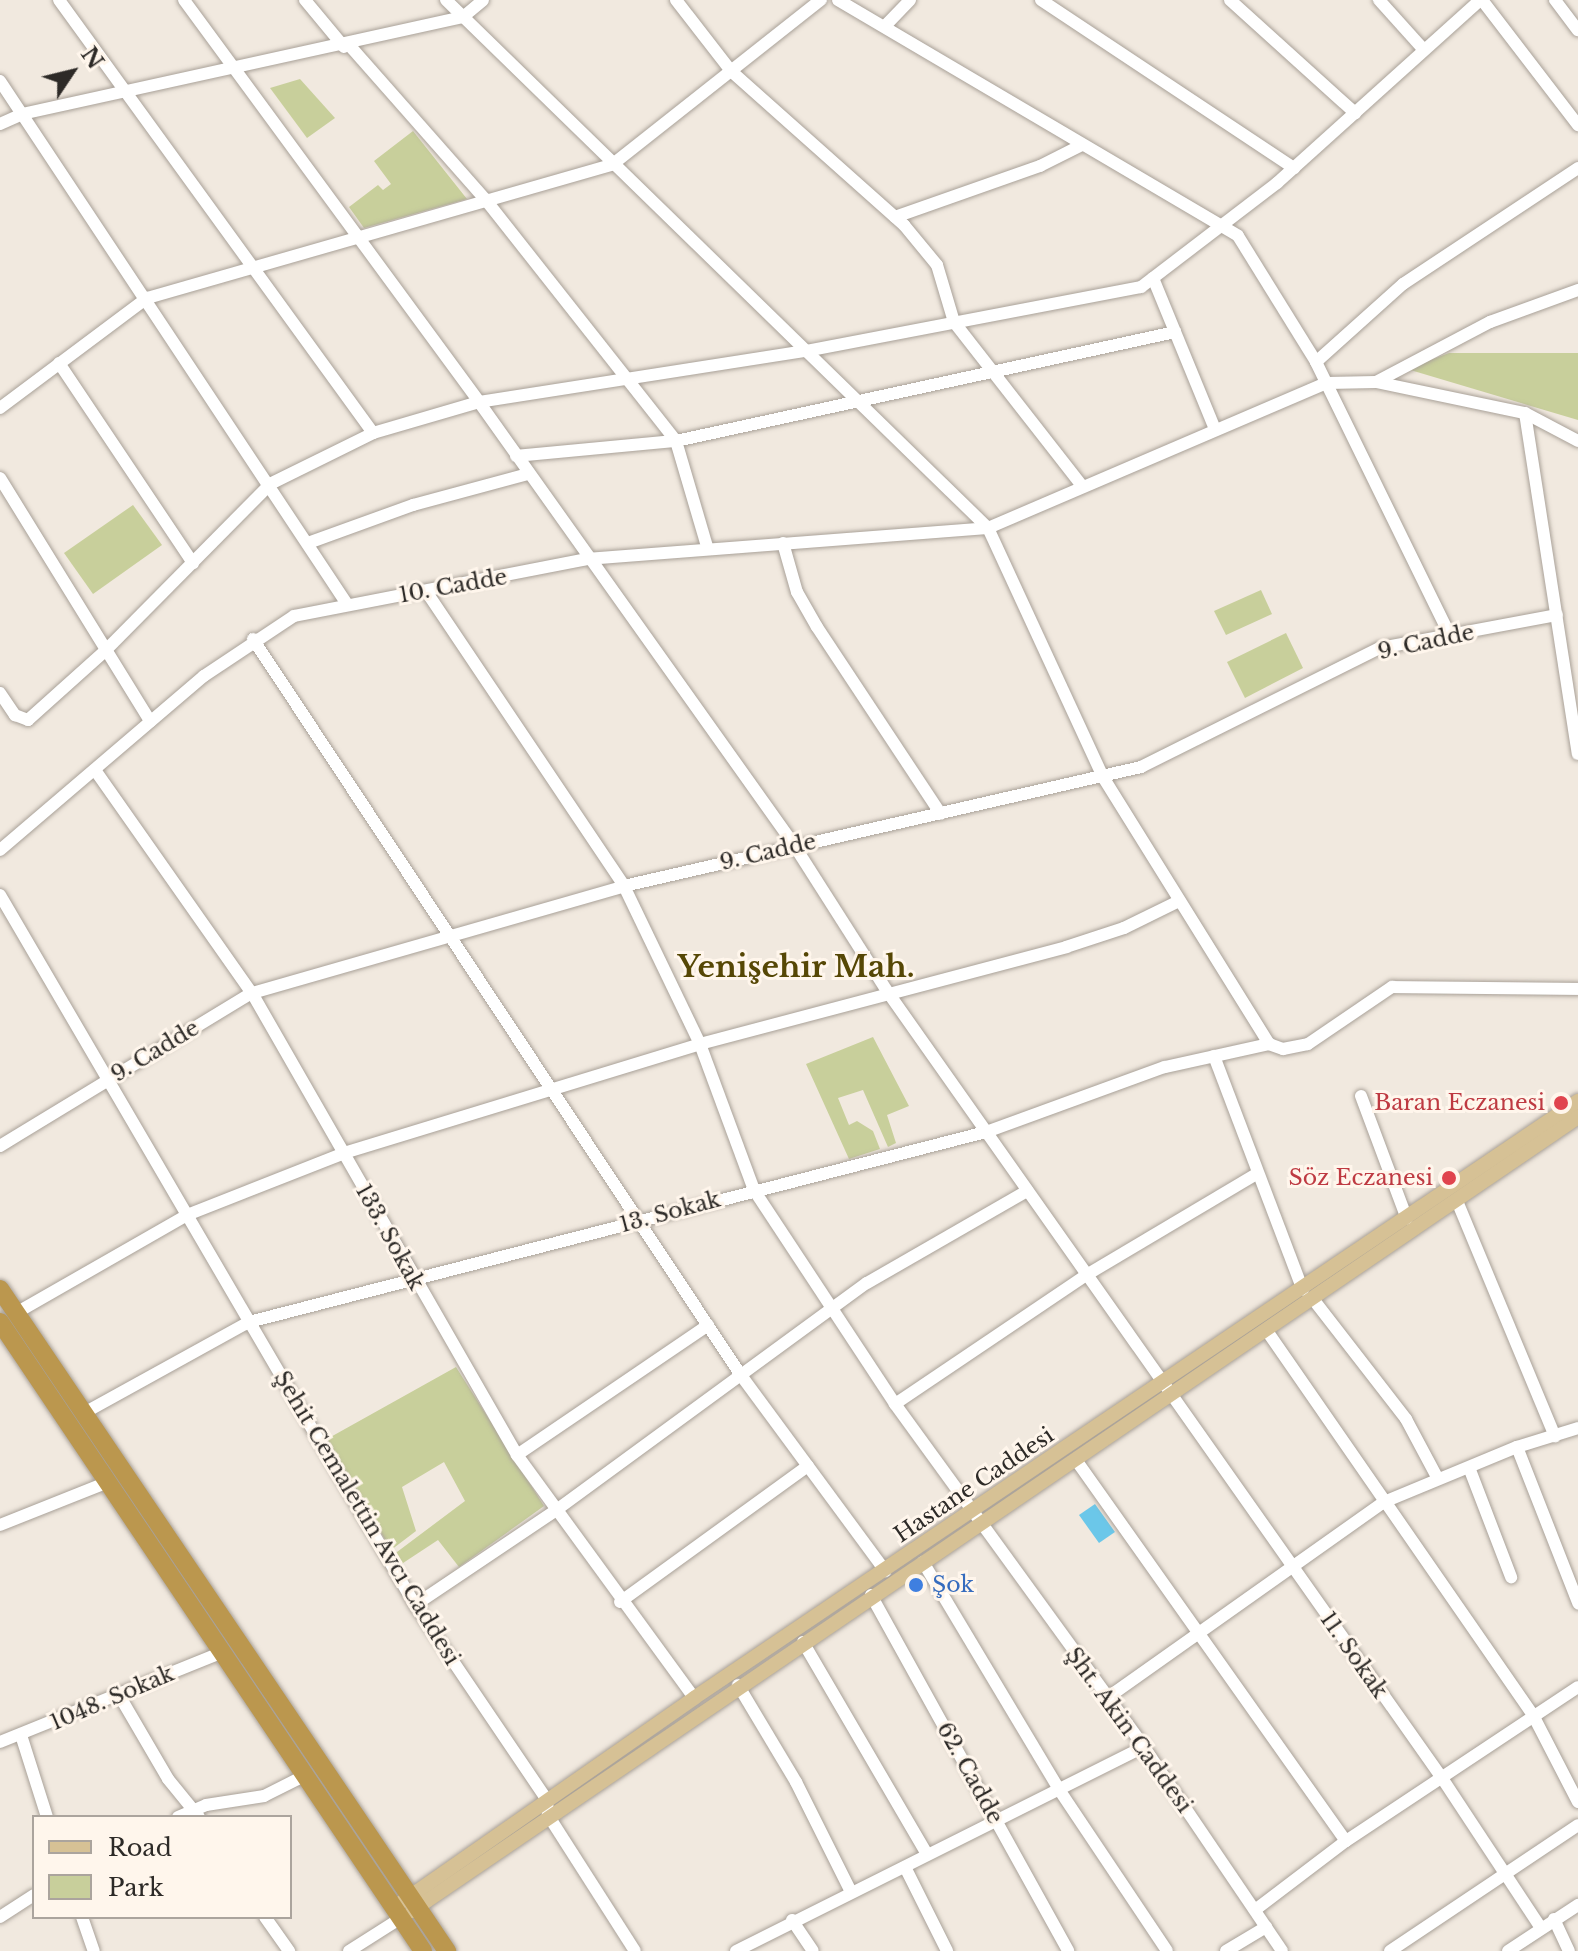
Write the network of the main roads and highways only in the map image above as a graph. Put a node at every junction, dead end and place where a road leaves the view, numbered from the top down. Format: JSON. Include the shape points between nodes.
{"nodes":[{"id":1,"x":1578,"y":1101,"type":"edge"},
{"id":2,"x":1578,"y":1117,"type":"edge"},
{"id":3,"x":0,"y":1289,"type":"edge"},
{"id":4,"x":1308,"y":1295,"type":"junction"},
{"id":5,"x":8,"y":1317,"type":"edge"},
{"id":6,"x":1165,"y":1390,"type":"junction"},
{"id":7,"x":976,"y":1518,"type":"junction"},
{"id":8,"x":548,"y":1807,"type":"junction"},
{"id":9,"x":415,"y":1901,"type":"junction"},
{"id":10,"x":398,"y":1913,"type":"junction"},
{"id":11,"x":423,"y":1951,"type":"edge"},
{"id":12,"x":447,"y":1951,"type":"edge"}],
"edges":[{"from":1,"to":4,"type":"main road","name":"Hastane Caddesi"},
{"from":2,"to":4,"type":"main road","name":"Hastane Caddesi"},
{"from":3,"to":5,"type":"highway"},
{"from":4,"to":6,"type":"main road","name":"Hastane Caddesi"},
{"from":4,"to":6,"type":"main road","name":"Hastane Caddesi","via":[[1267,1331]]},
{"from":5,"to":9,"type":"highway","via":[[84,1413]]},
{"from":5,"to":10,"type":"highway","via":[[108,1482]]},
{"from":6,"to":7,"type":"main road","name":"Hastane Caddesi"},
{"from":6,"to":7,"type":"main road","name":"Hastane Caddesi","via":[[1076,1460]]},
{"from":7,"to":8,"type":"main road","name":"Hastane Caddesi","via":[[923,1562]]},
{"from":7,"to":8,"type":"main road","name":"Hastane Caddesi","via":[[885,1571],[694,1698]]},
{"from":8,"to":9,"type":"main road","name":"Hastane Caddesi"},
{"from":9,"to":10,"type":"main road","name":"Hastane Caddesi"},
{"from":9,"to":12,"type":"highway"},
{"from":10,"to":11,"type":"highway"}]}
